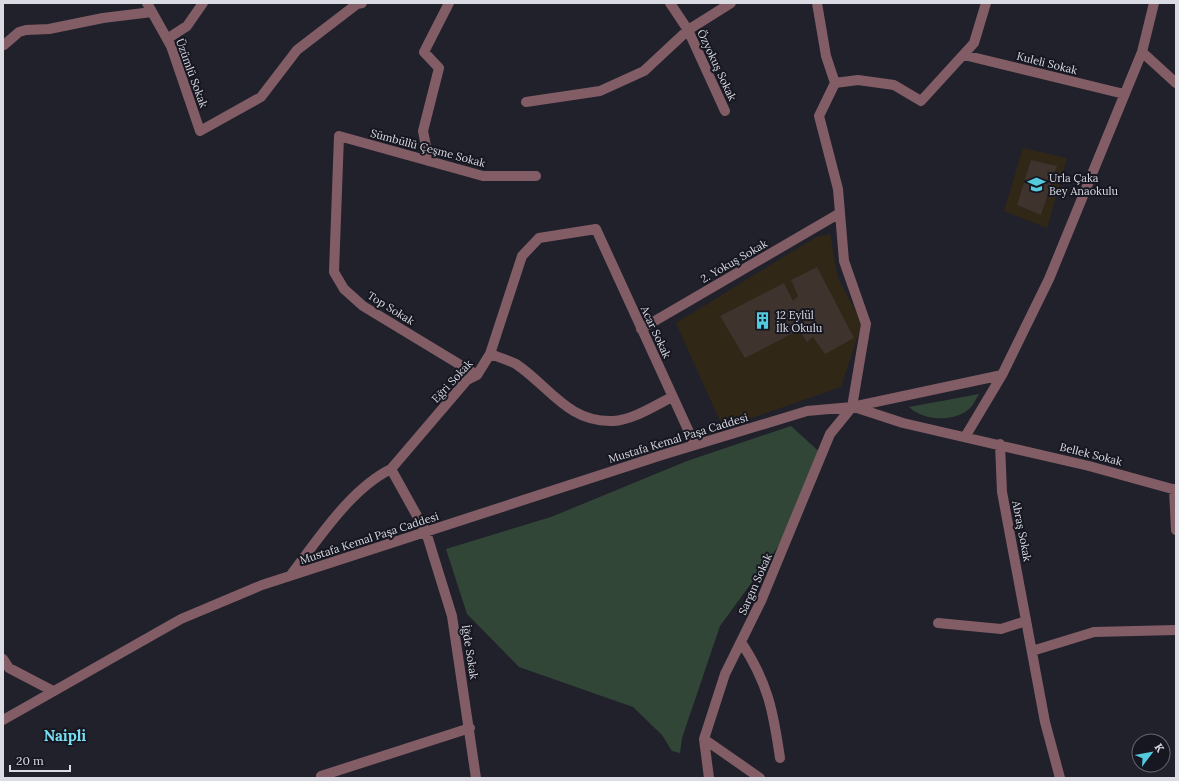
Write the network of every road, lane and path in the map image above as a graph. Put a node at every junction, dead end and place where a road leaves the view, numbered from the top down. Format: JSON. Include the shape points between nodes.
{"nodes":[{"id":1,"x":203,"y":3,"type":"edge"},
{"id":2,"x":362,"y":3,"type":"edge"},
{"id":3,"x":449,"y":3,"type":"edge"},
{"id":4,"x":670,"y":3,"type":"edge"},
{"id":5,"x":731,"y":3,"type":"edge"},
{"id":6,"x":817,"y":3,"type":"edge"},
{"id":7,"x":986,"y":3,"type":"edge"},
{"id":8,"x":1154,"y":3,"type":"edge"},
{"id":9,"x":149,"y":8,"type":"edge"},
{"id":10,"x":688,"y":30,"type":"junction"},
{"id":11,"x":167,"y":39,"type":"junction"},
{"id":12,"x":4,"y":45,"type":"dead end"},
{"id":13,"x":1142,"y":52,"type":"junction"},
{"id":14,"x":964,"y":54,"type":"junction"},
{"id":15,"x":835,"y":83,"type":"junction"},
{"id":16,"x":1176,"y":83,"type":"edge"},
{"id":17,"x":1124,"y":94,"type":"junction"},
{"id":18,"x":526,"y":102,"type":"dead end"},
{"id":19,"x":725,"y":111,"type":"dead end"},
{"id":20,"x":339,"y":136,"type":"joint"},
{"id":21,"x":429,"y":161,"type":"junction"},
{"id":22,"x":536,"y":176,"type":"dead end"},
{"id":23,"x":840,"y":213,"type":"junction"},
{"id":24,"x":596,"y":229,"type":"joint"},
{"id":25,"x":641,"y":330,"type":"junction"},
{"id":26,"x":490,"y":354,"type":"junction"},
{"id":27,"x":478,"y":375,"type":"junction"},
{"id":28,"x":1002,"y":376,"type":"junction"},
{"id":29,"x":672,"y":397,"type":"junction"},
{"id":30,"x":852,"y":407,"type":"junction"},
{"id":31,"x":965,"y":436,"type":"junction"},
{"id":32,"x":1000,"y":444,"type":"junction"},
{"id":33,"x":696,"y":445,"type":"junction"},
{"id":34,"x":391,"y":469,"type":"junction"},
{"id":35,"x":1175,"y":489,"type":"edge"},
{"id":36,"x":1176,"y":530,"type":"edge"},
{"id":37,"x":426,"y":532,"type":"junction"},
{"id":38,"x":290,"y":576,"type":"junction"},
{"id":39,"x":1026,"y":621,"type":"junction"},
{"id":40,"x":938,"y":623,"type":"dead end"},
{"id":41,"x":1176,"y":630,"type":"edge"},
{"id":42,"x":741,"y":642,"type":"junction"},
{"id":43,"x":1032,"y":651,"type":"junction"},
{"id":44,"x":3,"y":659,"type":"edge"},
{"id":45,"x":53,"y":691,"type":"junction"},
{"id":46,"x":3,"y":720,"type":"edge"},
{"id":47,"x":470,"y":728,"type":"junction"},
{"id":48,"x":704,"y":738,"type":"junction"},
{"id":49,"x":780,"y":758,"type":"dead end"},
{"id":50,"x":321,"y":776,"type":"dead end"},
{"id":51,"x":476,"y":778,"type":"edge"},
{"id":52,"x":709,"y":778,"type":"edge"},
{"id":53,"x":760,"y":778,"type":"edge"},
{"id":54,"x":1060,"y":778,"type":"edge"}],
"edges":[{"from":1,"to":11,"type":"street","via":[[187,26]]},
{"from":2,"to":11,"type":"street","name":"Üzümlü Sokak","via":[[357,4],[296,50],[261,96],[200,131]]},
{"from":3,"to":21,"type":"street","via":[[424,52],[439,68],[423,131]]},
{"from":4,"to":10,"type":"street","name":"Özyokuş Sokak"},
{"from":5,"to":10,"type":"street"},
{"from":6,"to":15,"type":"street","via":[[826,56]]},
{"from":7,"to":14,"type":"street","via":[[974,43]]},
{"from":8,"to":13,"type":"street"},
{"from":9,"to":11,"type":"street","name":"Üzümlü Sokak"},
{"from":9,"to":12,"type":"street","via":[[49,29],[26,30],[19,32]]},
{"from":10,"to":18,"type":"street","via":[[644,71],[600,91]]},
{"from":10,"to":19,"type":"street","name":"Özyokuş Sokak"},
{"from":13,"to":16,"type":"street"},
{"from":13,"to":17,"type":"street"},
{"from":14,"to":15,"type":"street","via":[[921,102],[894,85],[858,80]]},
{"from":14,"to":17,"type":"street","name":"Kuleli Sokak"},
{"from":15,"to":23,"type":"street","via":[[819,116],[838,189]]},
{"from":17,"to":28,"type":"street","via":[[1049,279]]},
{"from":20,"to":21,"type":"street","name":"Sümbüllü Çeşme Sokak"},
{"from":20,"to":27,"type":"street","name":"Top Sokak","via":[[334,272],[344,289],[363,306]]},
{"from":21,"to":22,"type":"street","name":"Sümbüllü Çeşme Sokak","via":[[483,176]]},
{"from":23,"to":25,"type":"street","name":"2. Yokuş Sokak"},
{"from":23,"to":30,"type":"street","via":[[844,262],[866,324]]},
{"from":24,"to":25,"type":"street","name":"Acar Sokak"},
{"from":24,"to":26,"type":"street","name":"Eğri Sokak","via":[[539,238],[522,256]]},
{"from":25,"to":29,"type":"street","name":"Acar Sokak"},
{"from":26,"to":27,"type":"street","name":"Eğri Sokak"},
{"from":26,"to":29,"type":"street","via":[[515,364],[582,417],[614,421],[627,418]]},
{"from":27,"to":34,"type":"street","name":"Eğri Sokak","via":[[467,380]]},
{"from":28,"to":30,"type":"street","name":"Mustafa Kemal Paşa Caddesi"},
{"from":28,"to":31,"type":"street"},
{"from":29,"to":33,"type":"street","name":"Acar Sokak"},
{"from":30,"to":31,"type":"street","name":"Bellek Sokak","via":[[903,423]]},
{"from":30,"to":33,"type":"street","name":"Mustafa Kemal Paşa Caddesi","via":[[807,411]]},
{"from":30,"to":42,"type":"street","name":"Sargın Sokak","via":[[830,434],[761,601]]},
{"from":31,"to":32,"type":"street","name":"Bellek Sokak"},
{"from":32,"to":35,"type":"street","name":"Bellek Sokak"},
{"from":32,"to":39,"type":"street","name":"Abraş Sokak","via":[[1002,492]]},
{"from":33,"to":37,"type":"street","name":"Mustafa Kemal Paşa Caddesi"},
{"from":34,"to":37,"type":"street","name":"İğde Sokak"},
{"from":34,"to":38,"type":"street","name":"Eğri Sokak","via":[[378,475],[337,514]]},
{"from":35,"to":36,"type":"street"},
{"from":37,"to":38,"type":"street","name":"Mustafa Kemal Paşa Caddesi"},
{"from":37,"to":47,"type":"street","name":"İğde Sokak","via":[[452,616]]},
{"from":38,"to":45,"type":"street","name":"Mustafa Kemal Paşa Caddesi","via":[[262,585],[181,620]]},
{"from":39,"to":40,"type":"street","via":[[1001,629]]},
{"from":39,"to":43,"type":"street","name":"Abraş Sokak"},
{"from":41,"to":43,"type":"street","via":[[1094,632]]},
{"from":42,"to":48,"type":"street","name":"Sargın Sokak","via":[[725,674]]},
{"from":42,"to":49,"type":"street","via":[[770,697]]},
{"from":43,"to":54,"type":"street","name":"Abraş Sokak","via":[[1045,722]]},
{"from":44,"to":45,"type":"street","via":[[9,668]]},
{"from":45,"to":46,"type":"street","name":"Mustafa Kemal Paşa Caddesi"},
{"from":47,"to":50,"type":"street"},
{"from":47,"to":51,"type":"street","name":"İğde Sokak"},
{"from":48,"to":52,"type":"street","name":"Sargın Sokak"},
{"from":48,"to":53,"type":"street"}]}
